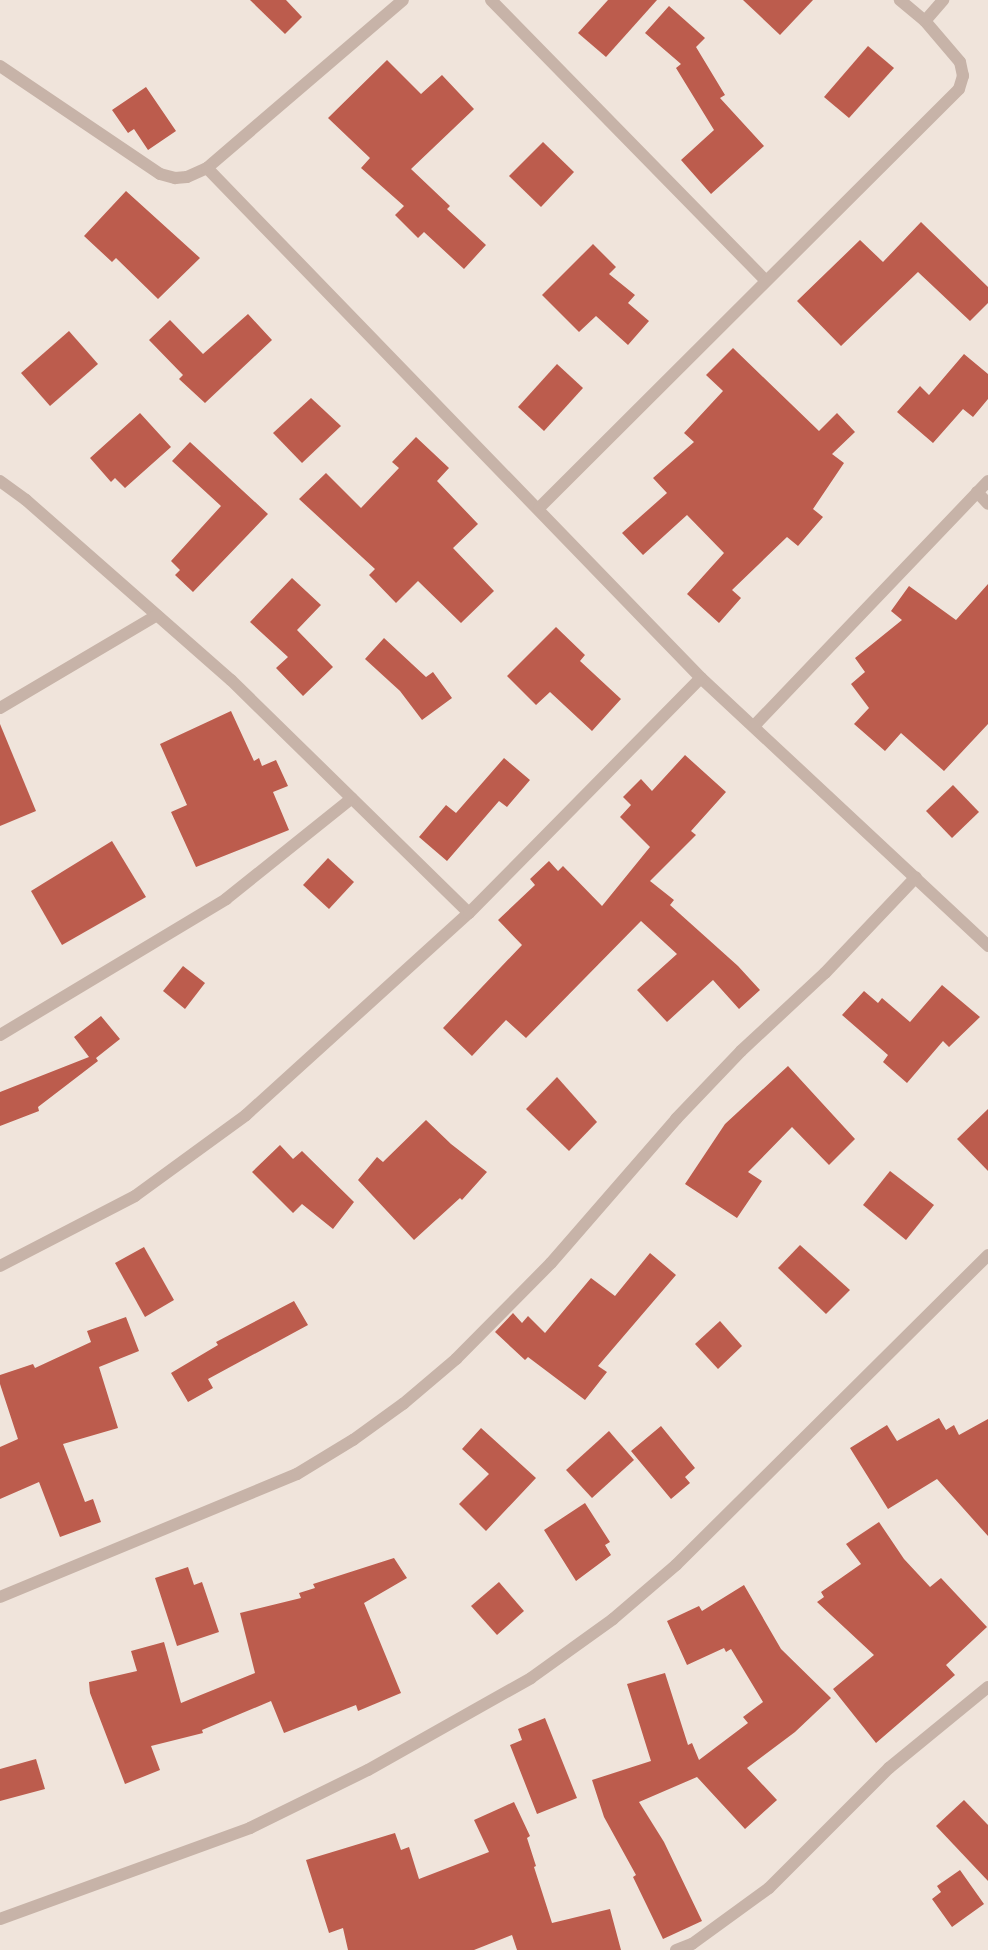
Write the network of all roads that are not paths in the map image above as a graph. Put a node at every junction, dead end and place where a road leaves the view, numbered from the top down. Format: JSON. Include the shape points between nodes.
{"nodes":[{"id":1,"x":403,"y":0,"type":"edge"},
{"id":2,"x":491,"y":0,"type":"edge"},
{"id":3,"x":900,"y":0,"type":"edge"},
{"id":4,"x":943,"y":0,"type":"edge"},
{"id":5,"x":925,"y":21,"type":"junction"},
{"id":6,"x":0,"y":66,"type":"edge"},
{"id":7,"x":207,"y":168,"type":"junction"},
{"id":8,"x":765,"y":280,"type":"junction"},
{"id":9,"x":0,"y":481,"type":"edge"},
{"id":10,"x":988,"y":481,"type":"edge"},
{"id":11,"x":977,"y":492,"type":"junction"},
{"id":12,"x":988,"y":504,"type":"edge"},
{"id":13,"x":539,"y":508,"type":"junction"},
{"id":14,"x":157,"y":616,"type":"junction"},
{"id":15,"x":701,"y":678,"type":"junction"},
{"id":16,"x":0,"y":708,"type":"edge"},
{"id":17,"x":754,"y":726,"type":"junction"},
{"id":18,"x":352,"y":798,"type":"junction"},
{"id":19,"x":916,"y":877,"type":"junction"},
{"id":20,"x":469,"y":913,"type":"junction"},
{"id":21,"x":988,"y":946,"type":"edge"},
{"id":22,"x":0,"y":1035,"type":"edge"},
{"id":23,"x":988,"y":1255,"type":"edge"},
{"id":24,"x":0,"y":1266,"type":"edge"},
{"id":25,"x":0,"y":1597,"type":"edge"},
{"id":26,"x":988,"y":1687,"type":"edge"},
{"id":27,"x":0,"y":1919,"type":"edge"},
{"id":28,"x":676,"y":1950,"type":"edge"}],
"edges":[{"from":1,"to":7,"type":"street"},
{"from":2,"to":8,"type":"street"},
{"from":3,"to":5,"type":"street"},
{"from":4,"to":5,"type":"street"},
{"from":5,"to":8,"type":"street","via":[[960,62],[963,76],[959,89]]},
{"from":6,"to":7,"type":"street","via":[[160,174],[175,178]]},
{"from":7,"to":13,"type":"street"},
{"from":8,"to":13,"type":"street"},
{"from":9,"to":14,"type":"street","via":[[26,500]]},
{"from":10,"to":11,"type":"street"},
{"from":11,"to":12,"type":"street"},
{"from":11,"to":17,"type":"street"},
{"from":13,"to":15,"type":"street"},
{"from":14,"to":16,"type":"street"},
{"from":14,"to":18,"type":"street","via":[[231,680]]},
{"from":15,"to":17,"type":"street"},
{"from":15,"to":20,"type":"street"},
{"from":17,"to":19,"type":"street"},
{"from":18,"to":20,"type":"street"},
{"from":18,"to":22,"type":"street","via":[[226,899]]},
{"from":19,"to":21,"type":"street"},
{"from":19,"to":25,"type":"street","via":[[825,973],[676,1119],[551,1263],[456,1359],[403,1404],[297,1474]]},
{"from":20,"to":24,"type":"street","via":[[246,1115],[183,1164],[135,1196]]},
{"from":23,"to":27,"type":"street","via":[[676,1565],[613,1619],[531,1678],[368,1770],[250,1828]]},
{"from":26,"to":28,"type":"street","via":[[889,1768],[769,1888],[692,1944]]}]}
